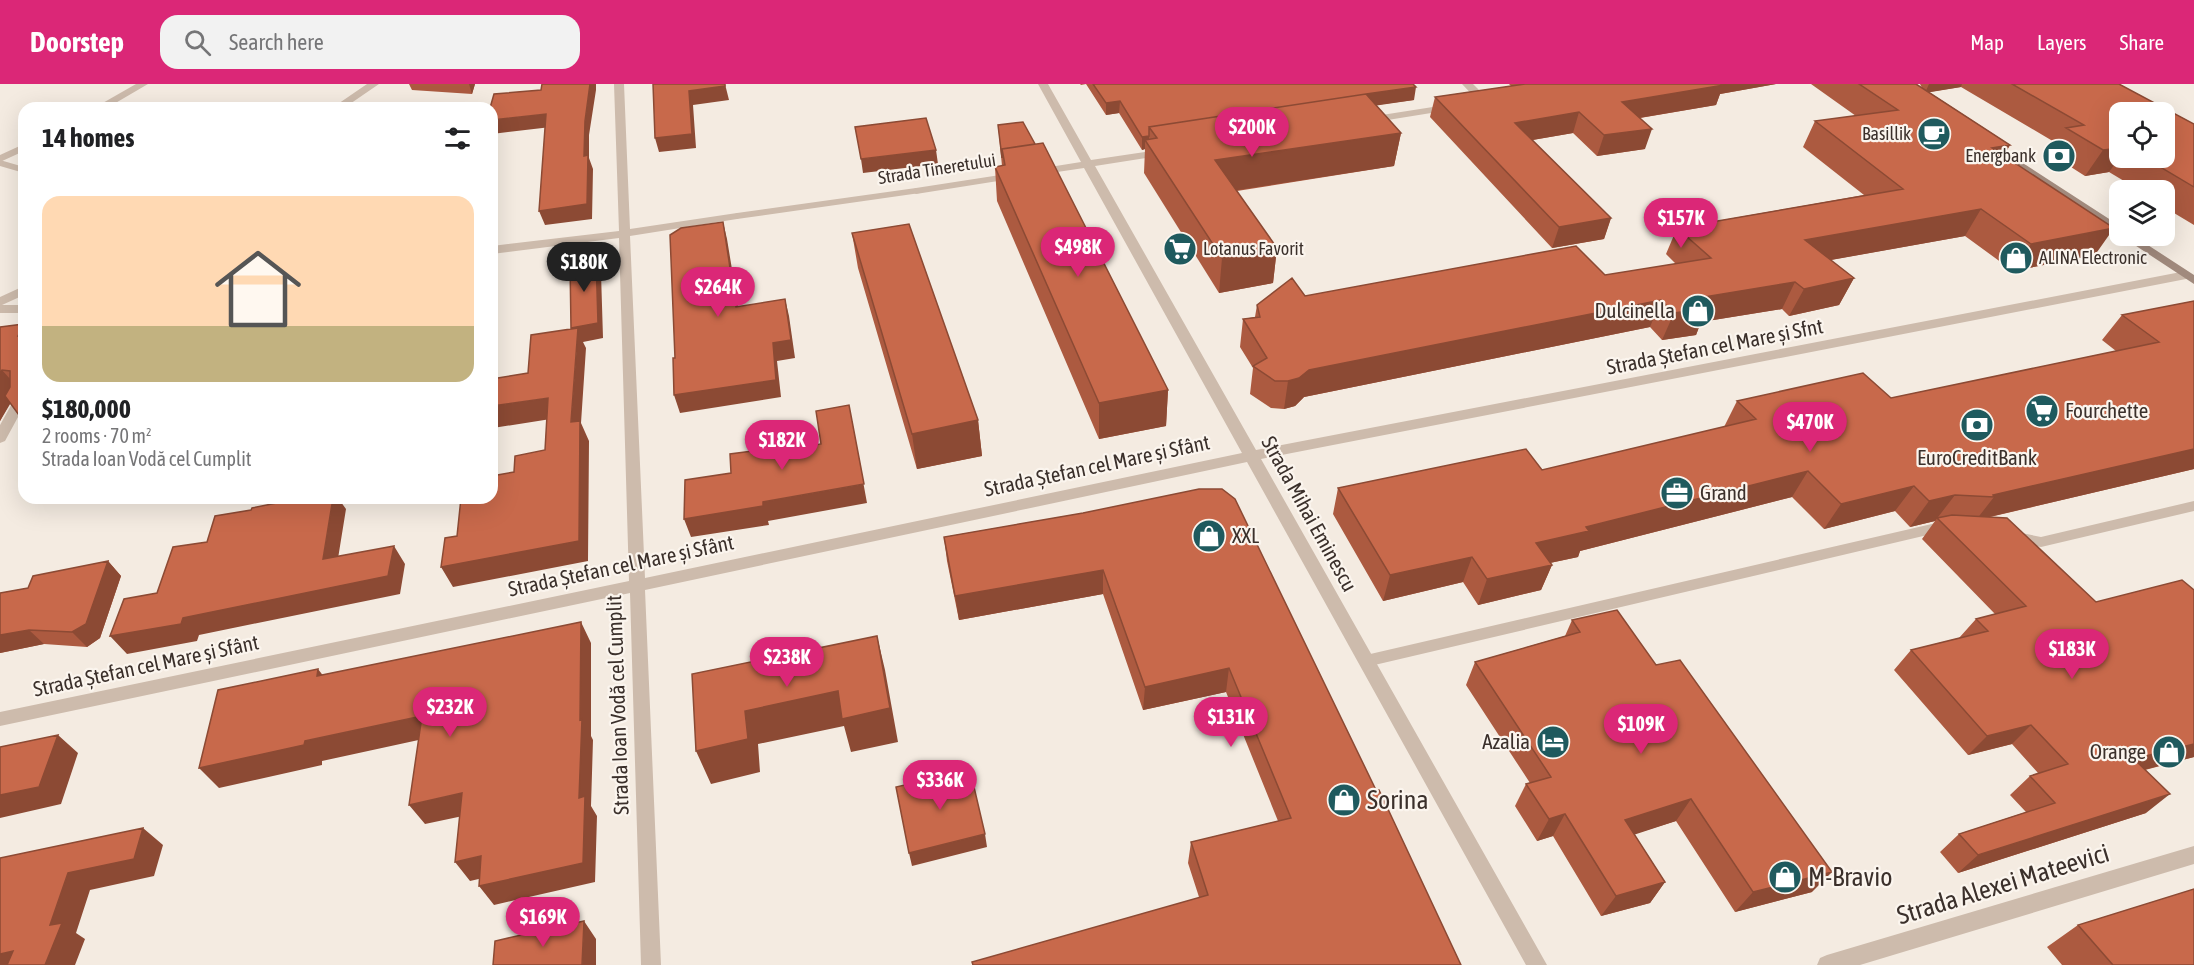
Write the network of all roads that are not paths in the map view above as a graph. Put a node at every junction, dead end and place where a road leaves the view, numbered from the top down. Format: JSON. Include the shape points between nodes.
{"nodes":[{"id":1,"x":143,"y":84,"type":"edge"},
{"id":2,"x":374,"y":84,"type":"edge"},
{"id":3,"x":619,"y":84,"type":"edge"},
{"id":4,"x":1043,"y":84,"type":"edge"},
{"id":5,"x":1467,"y":84,"type":"edge"},
{"id":6,"x":110,"y":102,"type":"edge"},
{"id":7,"x":347,"y":102,"type":"edge"},
{"id":8,"x":1353,"y":123,"type":"edge"},
{"id":9,"x":1982,"y":140,"type":"edge"},
{"id":10,"x":18,"y":150,"type":"edge"},
{"id":11,"x":1179,"y":150,"type":"edge"},
{"id":12,"x":0,"y":161,"type":"edge"},
{"id":13,"x":1087,"y":164,"type":"junction"},
{"id":14,"x":18,"y":168,"type":"edge"},
{"id":15,"x":2109,"y":224,"type":"edge"},
{"id":16,"x":623,"y":234,"type":"junction"},
{"id":17,"x":2143,"y":246,"type":"edge"},
{"id":18,"x":498,"y":249,"type":"edge"},
{"id":19,"x":2191,"y":276,"type":"edge"},
{"id":20,"x":18,"y":293,"type":"edge"},
{"id":21,"x":0,"y":302,"type":"edge"},
{"id":22,"x":0,"y":309,"type":"edge"},
{"id":23,"x":18,"y":309,"type":"edge"},
{"id":24,"x":18,"y":405,"type":"edge"},
{"id":25,"x":0,"y":438,"type":"edge"},
{"id":26,"x":1252,"y":456,"type":"junction"},
{"id":27,"x":2194,"y":506,"type":"edge"},
{"id":28,"x":1956,"y":529,"type":"edge"},
{"id":29,"x":1997,"y":532,"type":"edge"},
{"id":30,"x":636,"y":586,"type":"junction"},
{"id":31,"x":1366,"y":661,"type":"junction"},
{"id":32,"x":0,"y":719,"type":"edge"},
{"id":33,"x":2194,"y":855,"type":"edge"},
{"id":34,"x":651,"y":965,"type":"edge"},
{"id":35,"x":1536,"y":965,"type":"edge"},
{"id":36,"x":1827,"y":965,"type":"edge"}],
"edges":[{"from":1,"to":6,"type":"street"},
{"from":2,"to":7,"type":"street"},
{"from":3,"to":16,"type":"street","name":"Strada Ioan Vodă cel Cumplit"},
{"from":4,"to":13,"type":"street","name":"Strada Mihai Eminescu"},
{"from":5,"to":8,"type":"street","via":[[1480,103]]},
{"from":9,"to":15,"type":"main road"},
{"from":10,"to":12,"type":"street"},
{"from":11,"to":13,"type":"street","name":"Strada Tineretului"},
{"from":12,"to":14,"type":"lane"},
{"from":13,"to":16,"type":"street","name":"Strada Tineretului"},
{"from":13,"to":26,"type":"street","name":"Strada Mihai Eminescu"},
{"from":16,"to":18,"type":"street","name":"Strada Tineretului"},
{"from":16,"to":30,"type":"street","name":"Strada Ioan Vodă cel Cumplit"},
{"from":17,"to":19,"type":"main road"},
{"from":19,"to":26,"type":"street","name":"Strada Ștefan cel Mare și Sfnt"},
{"from":20,"to":21,"type":"street"},
{"from":22,"to":23,"type":"street"},
{"from":24,"to":25,"type":"street"},
{"from":26,"to":30,"type":"street","name":"Strada Ștefan cel Mare și Sfânt"},
{"from":26,"to":31,"type":"street","name":"Strada Mihai Eminescu"},
{"from":27,"to":29,"type":"lane","via":[[2041,542]]},
{"from":28,"to":31,"type":"lane","via":[[1936,528]]},
{"from":30,"to":32,"type":"street","name":"Strada Ștefan cel Mare și Sfânt"},
{"from":30,"to":34,"type":"street","name":"Strada Ioan Vodă cel Cumplit"},
{"from":31,"to":35,"type":"street","name":"Strada Mihai Eminescu"},
{"from":33,"to":36,"type":"street","name":"Strada Alexei Mateevici"}]}
